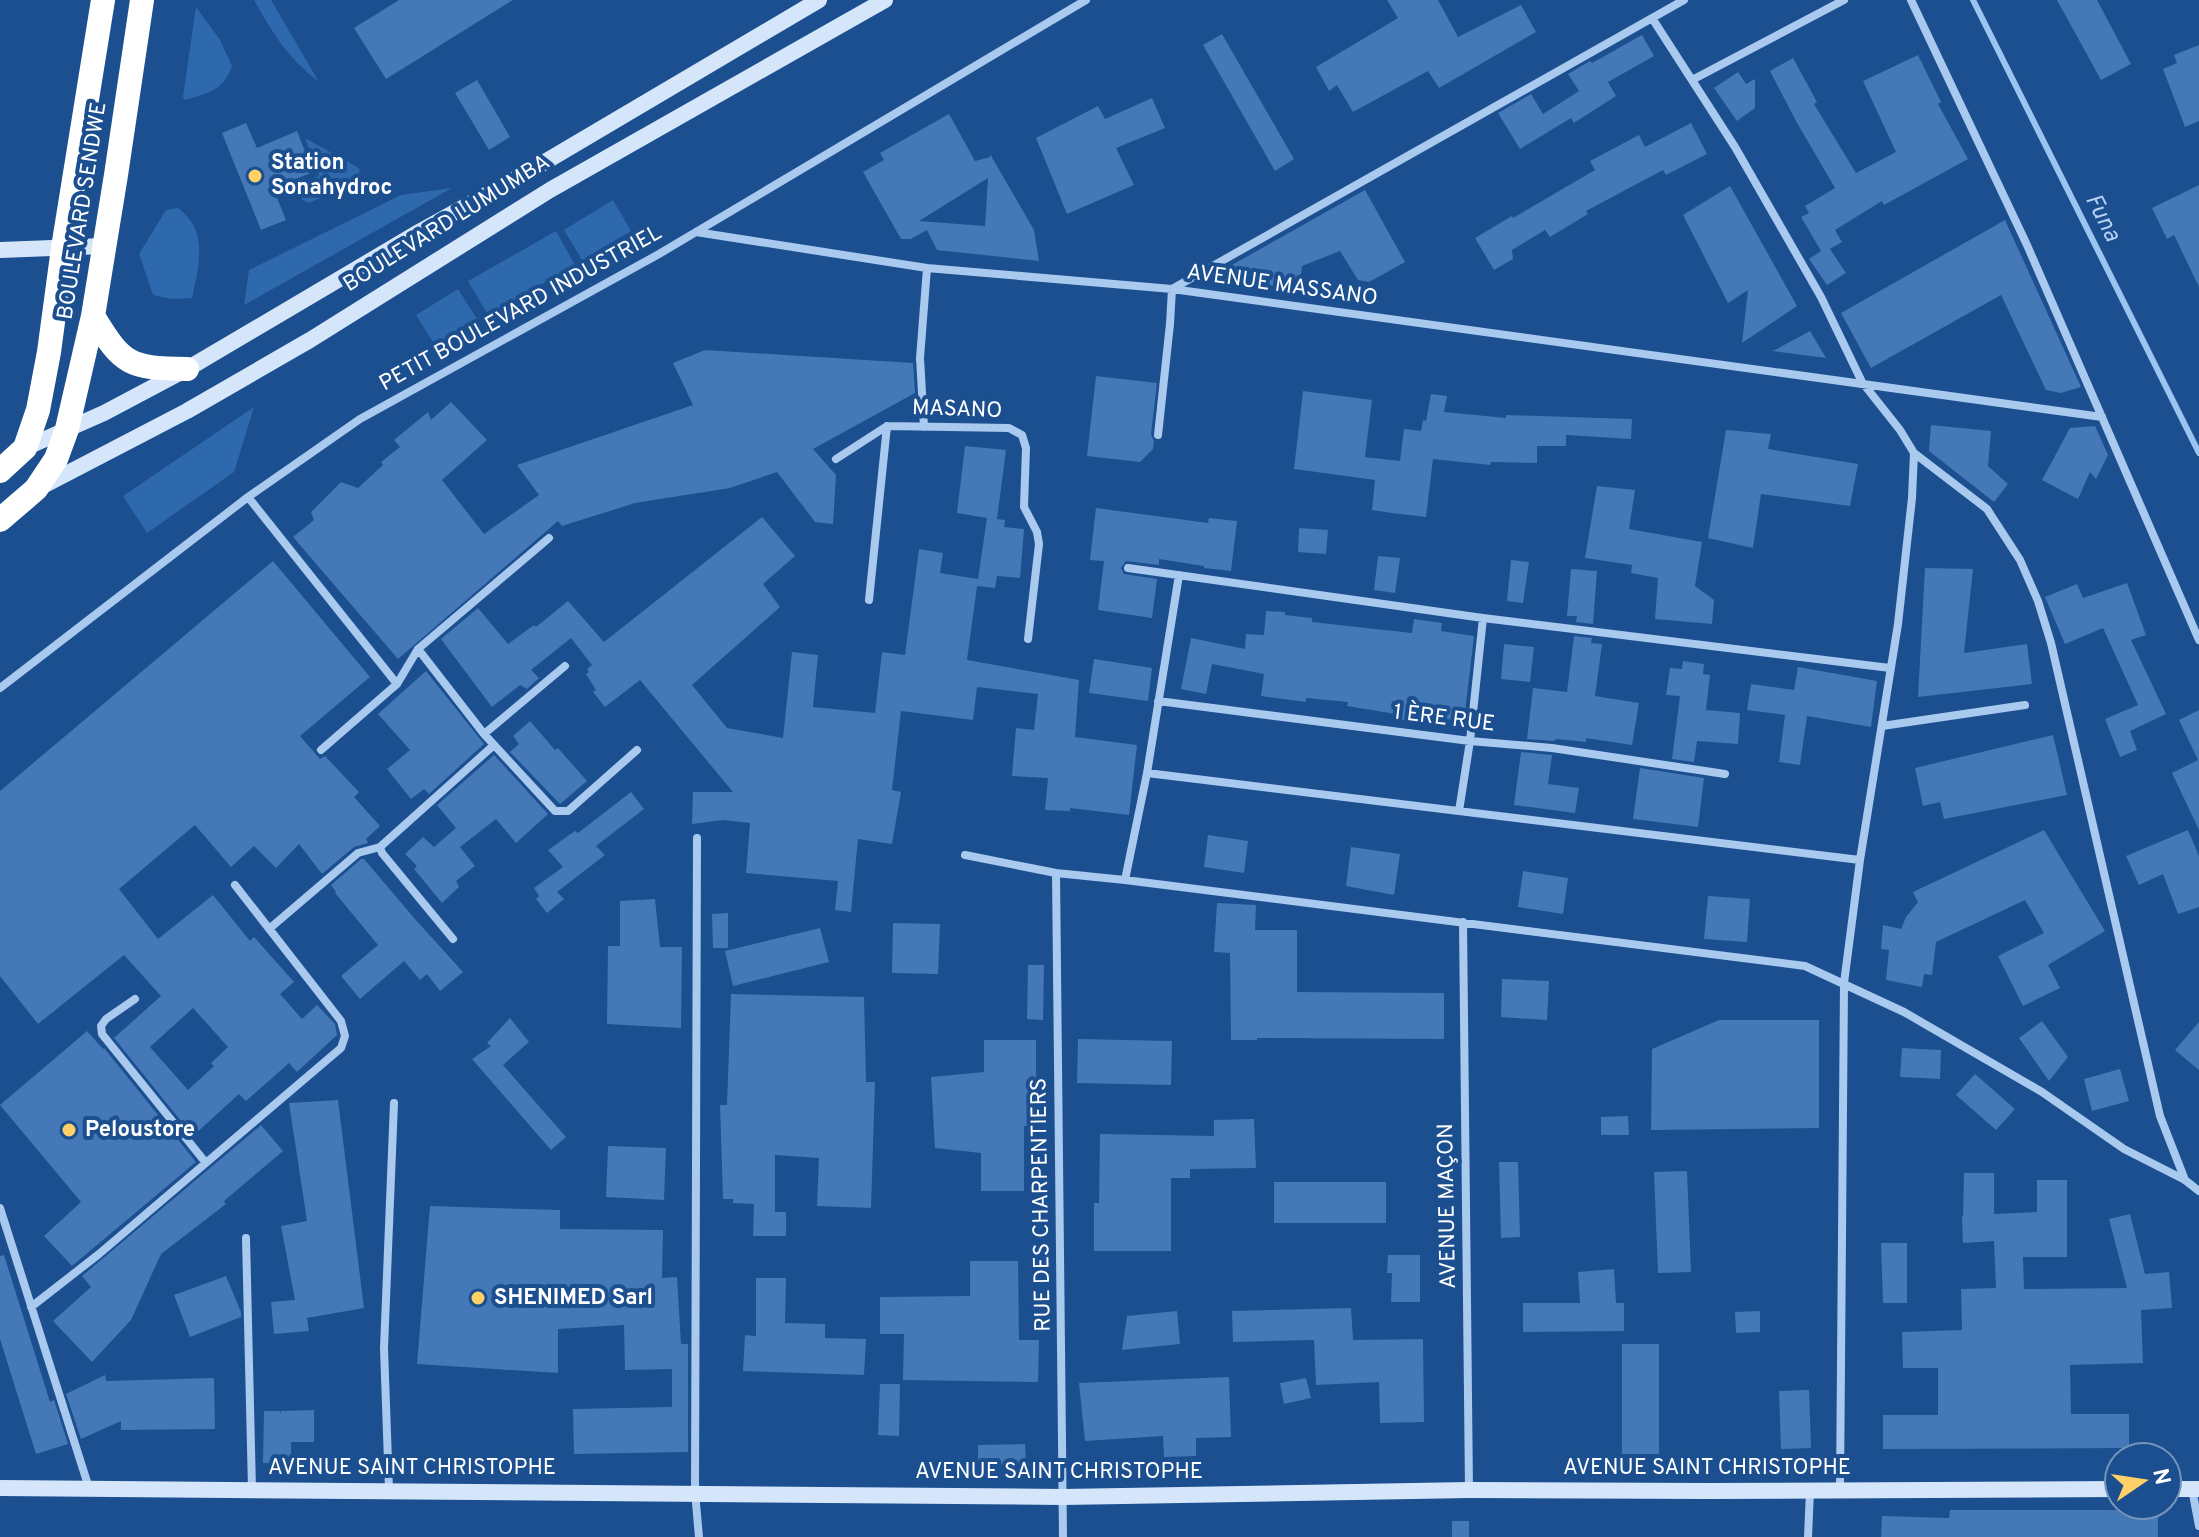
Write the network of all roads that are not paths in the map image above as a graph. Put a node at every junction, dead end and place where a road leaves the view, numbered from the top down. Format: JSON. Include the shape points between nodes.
{"nodes":[{"id":1,"x":103,"y":0,"type":"edge"},
{"id":2,"x":142,"y":0,"type":"edge"},
{"id":3,"x":819,"y":0,"type":"edge"},
{"id":4,"x":885,"y":0,"type":"edge"},
{"id":5,"x":1086,"y":0,"type":"edge"},
{"id":6,"x":1684,"y":0,"type":"edge"},
{"id":7,"x":1844,"y":0,"type":"edge"},
{"id":8,"x":1911,"y":0,"type":"edge"},
{"id":9,"x":1652,"y":18,"type":"junction"},
{"id":10,"x":1692,"y":80,"type":"junction"},
{"id":11,"x":696,"y":232,"type":"junction"},
{"id":12,"x":104,"y":246,"type":"junction"},
{"id":13,"x":63,"y":248,"type":"junction"},
{"id":14,"x":6,"y":250,"type":"edge"},
{"id":15,"x":0,"y":263,"type":"edge"},
{"id":16,"x":927,"y":268,"type":"junction"},
{"id":17,"x":1172,"y":289,"type":"junction"},
{"id":18,"x":93,"y":316,"type":"junction"},
{"id":19,"x":49,"y":352,"type":"joint"},
{"id":20,"x":187,"y":369,"type":"junction"},
{"id":21,"x":1862,"y":382,"type":"junction"},
{"id":22,"x":2102,"y":417,"type":"junction"},
{"id":23,"x":887,"y":426,"type":"junction"},
{"id":24,"x":924,"y":427,"type":"junction"},
{"id":25,"x":67,"y":429,"type":"junction"},
{"id":26,"x":1158,"y":435,"type":"dead end"},
{"id":27,"x":25,"y":448,"type":"junction"},
{"id":28,"x":1914,"y":453,"type":"junction"},
{"id":29,"x":836,"y":459,"type":"dead end"},
{"id":30,"x":0,"y":471,"type":"edge"},
{"id":31,"x":36,"y":489,"type":"junction"},
{"id":32,"x":248,"y":497,"type":"junction"},
{"id":33,"x":0,"y":520,"type":"edge"},
{"id":34,"x":549,"y":538,"type":"dead end"},
{"id":35,"x":1128,"y":568,"type":"dead end"},
{"id":36,"x":1179,"y":575,"type":"junction"},
{"id":37,"x":869,"y":600,"type":"dead end"},
{"id":38,"x":1483,"y":618,"type":"junction"},
{"id":39,"x":1028,"y":639,"type":"dead end"},
{"id":40,"x":2199,"y":640,"type":"edge"},
{"id":41,"x":418,"y":649,"type":"junction"},
{"id":42,"x":565,"y":666,"type":"dead end"},
{"id":43,"x":1890,"y":668,"type":"junction"},
{"id":44,"x":397,"y":684,"type":"junction"},
{"id":45,"x":0,"y":688,"type":"edge"},
{"id":46,"x":1158,"y":701,"type":"junction"},
{"id":47,"x":2025,"y":705,"type":"dead end"},
{"id":48,"x":1882,"y":726,"type":"junction"},
{"id":49,"x":484,"y":734,"type":"junction"},
{"id":50,"x":1470,"y":741,"type":"junction"},
{"id":51,"x":494,"y":745,"type":"junction"},
{"id":52,"x":321,"y":750,"type":"dead end"},
{"id":53,"x":637,"y":750,"type":"dead end"},
{"id":54,"x":1147,"y":773,"type":"junction"},
{"id":55,"x":1725,"y":774,"type":"dead end"},
{"id":56,"x":1459,"y":811,"type":"junction"},
{"id":57,"x":697,"y":838,"type":"dead end"},
{"id":58,"x":380,"y":847,"type":"junction"},
{"id":59,"x":965,"y":855,"type":"dead end"},
{"id":60,"x":1860,"y":860,"type":"junction"},
{"id":61,"x":1056,"y":873,"type":"junction"},
{"id":62,"x":1125,"y":880,"type":"junction"},
{"id":63,"x":235,"y":885,"type":"dead end"},
{"id":64,"x":1463,"y":922,"type":"junction"},
{"id":65,"x":269,"y":929,"type":"junction"},
{"id":66,"x":453,"y":939,"type":"dead end"},
{"id":67,"x":1844,"y":983,"type":"junction"},
{"id":68,"x":135,"y":999,"type":"dead end"},
{"id":69,"x":394,"y":1103,"type":"dead end"},
{"id":70,"x":206,"y":1163,"type":"junction"},
{"id":71,"x":2185,"y":1180,"type":"junction"},
{"id":72,"x":2199,"y":1191,"type":"edge"},
{"id":73,"x":0,"y":1208,"type":"edge"},
{"id":74,"x":246,"y":1238,"type":"dead end"},
{"id":75,"x":31,"y":1307,"type":"junction"},
{"id":76,"x":0,"y":1488,"type":"edge"},
{"id":77,"x":89,"y":1488,"type":"junction"},
{"id":78,"x":252,"y":1489,"type":"junction"},
{"id":79,"x":2103,"y":1489,"type":"edge"},
{"id":80,"x":2196,"y":1489,"type":"edge"},
{"id":81,"x":389,"y":1490,"type":"junction"},
{"id":82,"x":1469,"y":1490,"type":"junction"},
{"id":83,"x":1810,"y":1490,"type":"junction"},
{"id":84,"x":1840,"y":1490,"type":"junction"},
{"id":85,"x":695,"y":1492,"type":"junction"},
{"id":86,"x":1063,"y":1497,"type":"junction"},
{"id":87,"x":2199,"y":1526,"type":"edge"},
{"id":88,"x":699,"y":1537,"type":"edge"},
{"id":89,"x":1063,"y":1537,"type":"edge"},
{"id":90,"x":1808,"y":1537,"type":"edge"}],
"edges":[{"from":1,"to":13,"type":"highway","name":"BOULEVARD SENDWE"},
{"from":2,"to":12,"type":"highway","name":"BOULEVARD SENDWE"},
{"from":3,"to":20,"type":"street","name":"BOULEVARD LUMUMBA"},
{"from":4,"to":31,"type":"street","name":"BOULEVARD LUMUMBA","via":[[550,190],[297,348]]},
{"from":5,"to":11,"type":"street","name":"PETIT BOULEVARD INDUSTRIEL"},
{"from":6,"to":9,"type":"street"},
{"from":7,"to":10,"type":"street"},
{"from":8,"to":22,"type":"street"},
{"from":9,"to":10,"type":"street"},
{"from":9,"to":17,"type":"street"},
{"from":10,"to":21,"type":"street","via":[[1821,297]]},
{"from":11,"to":16,"type":"street","name":"AVENUE MASSANO"},
{"from":11,"to":32,"type":"street","name":"PETIT BOULEVARD INDUSTRIEL","via":[[360,419]]},
{"from":12,"to":13,"type":"street"},
{"from":12,"to":18,"type":"highway","name":"BOULEVARD SENDWE"},
{"from":13,"to":14,"type":"street"},
{"from":13,"to":19,"type":"highway","name":"BOULEVARD SENDWE"},
{"from":14,"to":15,"type":"street"},
{"from":16,"to":17,"type":"street","name":"AVENUE MASSANO"},
{"from":16,"to":24,"type":"street","via":[[920,358]]},
{"from":17,"to":21,"type":"street","name":"AVENUE MASSANO"},
{"from":17,"to":26,"type":"street"},
{"from":18,"to":20,"type":"highway","via":[[109,344],[128,361],[148,368]]},
{"from":18,"to":25,"type":"highway","name":"BOULEVARD SENDWE"},
{"from":19,"to":27,"type":"highway","name":"BOULEVARD LUMUMBA"},
{"from":20,"to":25,"type":"street","name":"BOULEVARD LUMUMBA"},
{"from":21,"to":22,"type":"street","name":"AVENUE MASSANO"},
{"from":21,"to":28,"type":"street"},
{"from":22,"to":40,"type":"street"},
{"from":23,"to":24,"type":"street","name":"MASANO"},
{"from":23,"to":29,"type":"street","name":"MASANO"},
{"from":23,"to":37,"type":"street"},
{"from":24,"to":39,"type":"street","name":"MASANO","via":[[1009,428],[1022,435],[1024,507],[1039,544]]},
{"from":25,"to":27,"type":"street","name":"BOULEVARD LUMUMBA"},
{"from":25,"to":31,"type":"highway","name":"BOULEVARD LUMUMBA"},
{"from":27,"to":30,"type":"highway","name":"BOULEVARD LUMUMBA"},
{"from":28,"to":43,"type":"street"},
{"from":28,"to":71,"type":"street","via":[[1987,509],[2020,560],[2038,601],[2160,1116]]},
{"from":31,"to":33,"type":"highway","name":"BOULEVARD LUMUMBA"},
{"from":32,"to":44,"type":"street"},
{"from":32,"to":45,"type":"street","name":"PETIT BOULEVARD INDUSTRIEL"},
{"from":34,"to":41,"type":"street"},
{"from":35,"to":36,"type":"street"},
{"from":36,"to":38,"type":"street"},
{"from":36,"to":46,"type":"street"},
{"from":38,"to":43,"type":"street"},
{"from":38,"to":50,"type":"street"},
{"from":41,"to":44,"type":"street"},
{"from":41,"to":49,"type":"street"},
{"from":42,"to":49,"type":"street"},
{"from":43,"to":48,"type":"street"},
{"from":44,"to":52,"type":"street"},
{"from":46,"to":50,"type":"street","name":"1 ÈRE RUE"},
{"from":46,"to":54,"type":"street"},
{"from":47,"to":48,"type":"street"},
{"from":48,"to":60,"type":"street"},
{"from":49,"to":51,"type":"street"},
{"from":50,"to":55,"type":"street","name":"1 ÈRE RUE"},
{"from":50,"to":56,"type":"street"},
{"from":51,"to":53,"type":"street","via":[[561,813]]},
{"from":51,"to":58,"type":"street"},
{"from":54,"to":56,"type":"street"},
{"from":54,"to":62,"type":"street"},
{"from":56,"to":60,"type":"street"},
{"from":57,"to":85,"type":"street"},
{"from":58,"to":65,"type":"street","via":[[358,853]]},
{"from":58,"to":66,"type":"street"},
{"from":59,"to":61,"type":"street"},
{"from":60,"to":67,"type":"street"},
{"from":61,"to":62,"type":"street"},
{"from":61,"to":86,"type":"street","name":"RUE DES CHARPENTIERS"},
{"from":62,"to":64,"type":"street"},
{"from":63,"to":65,"type":"street"},
{"from":64,"to":67,"type":"street","via":[[1805,966]]},
{"from":64,"to":82,"type":"street","name":"AVENUE MAÇON"},
{"from":65,"to":70,"type":"street","via":[[341,1021],[345,1036],[341,1048]]},
{"from":67,"to":71,"type":"street","via":[[1904,1012],[2042,1092],[2124,1149]]},
{"from":67,"to":84,"type":"street"},
{"from":68,"to":70,"type":"street","via":[[106,1019],[102,1034]]},
{"from":69,"to":81,"type":"street","via":[[384,1348]]},
{"from":70,"to":75,"type":"street"},
{"from":71,"to":72,"type":"street"},
{"from":73,"to":75,"type":"street"},
{"from":74,"to":78,"type":"street"},
{"from":75,"to":77,"type":"street"},
{"from":76,"to":77,"type":"street","name":"AVENUE SAINT CHRISTOPHE"},
{"from":77,"to":78,"type":"street","name":"AVENUE SAINT CHRISTOPHE"},
{"from":78,"to":81,"type":"street","name":"AVENUE SAINT CHRISTOPHE"},
{"from":79,"to":84,"type":"street","name":"AVENUE SAINT CHRISTOPHE"},
{"from":80,"to":87,"type":"street"},
{"from":81,"to":85,"type":"street","name":"AVENUE SAINT CHRISTOPHE"},
{"from":82,"to":83,"type":"street","name":"AVENUE SAINT CHRISTOPHE"},
{"from":82,"to":86,"type":"street","name":"AVENUE SAINT CHRISTOPHE"},
{"from":83,"to":84,"type":"street","name":"AVENUE SAINT CHRISTOPHE"},
{"from":83,"to":90,"type":"street"},
{"from":85,"to":86,"type":"street","name":"AVENUE SAINT CHRISTOPHE"},
{"from":85,"to":88,"type":"street"},
{"from":86,"to":89,"type":"street","name":"RUE DES CHARPENTIERS"}]}
